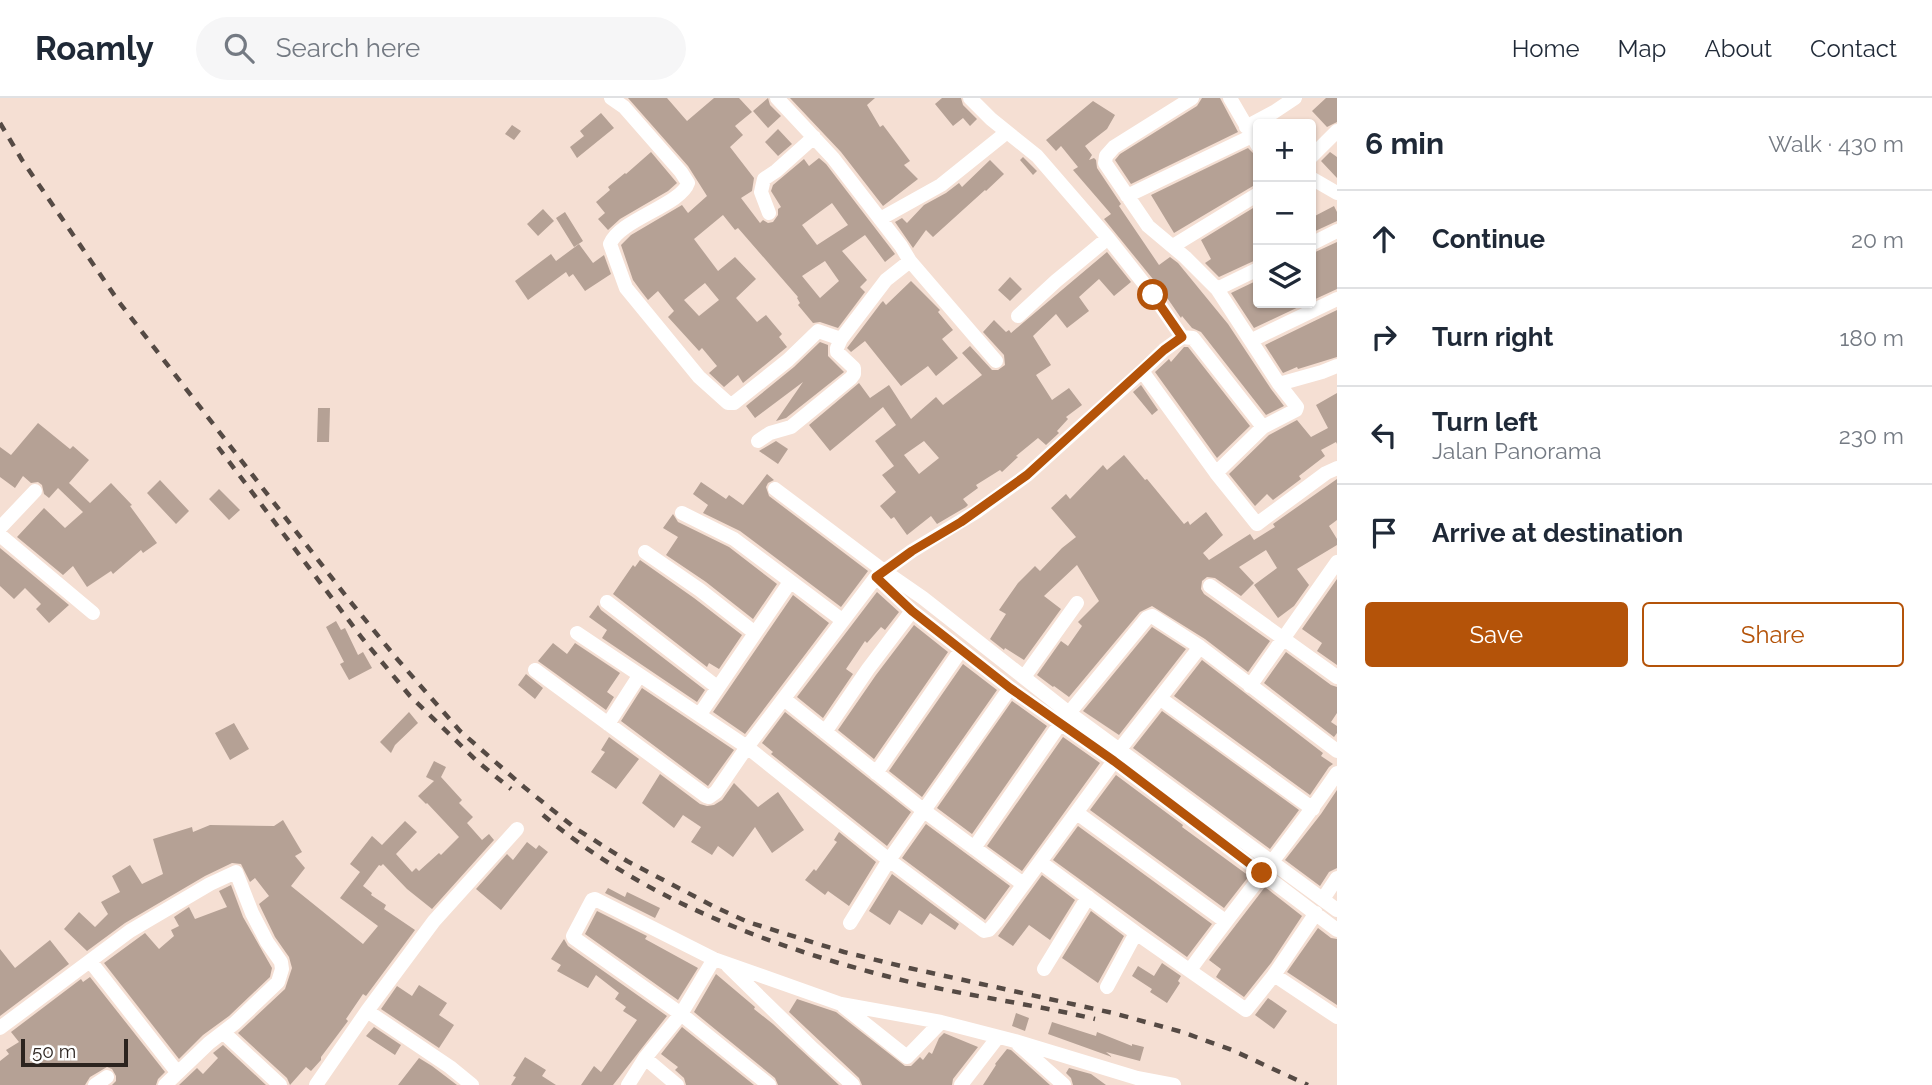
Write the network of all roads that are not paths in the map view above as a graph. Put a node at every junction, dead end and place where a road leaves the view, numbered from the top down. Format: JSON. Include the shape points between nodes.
{"nodes":[{"id":1,"x":611,"y":98,"type":"edge"},
{"id":2,"x":970,"y":98,"type":"edge"},
{"id":3,"x":1192,"y":98,"type":"edge"},
{"id":4,"x":1230,"y":98,"type":"edge"},
{"id":5,"x":1295,"y":98,"type":"edge"},
{"id":6,"x":782,"y":100,"type":"edge"},
{"id":7,"x":629,"y":103,"type":"edge"},
{"id":8,"x":1337,"y":131,"type":"edge"},
{"id":9,"x":1007,"y":132,"type":"junction"},
{"id":10,"x":1252,"y":136,"type":"edge"},
{"id":11,"x":814,"y":137,"type":"junction"},
{"id":12,"x":1316,"y":152,"type":"edge"},
{"id":13,"x":1316,"y":181,"type":"edge"},
{"id":14,"x":1337,"y":193,"type":"edge"},
{"id":15,"x":1126,"y":196,"type":"junction"},
{"id":16,"x":1253,"y":197,"type":"edge"},
{"id":17,"x":769,"y":213,"type":"dead end"},
{"id":18,"x":880,"y":219,"type":"junction"},
{"id":19,"x":1337,"y":231,"type":"edge"},
{"id":20,"x":1108,"y":238,"type":"junction"},
{"id":21,"x":1316,"y":242,"type":"edge"},
{"id":22,"x":1173,"y":246,"type":"junction"},
{"id":23,"x":910,"y":261,"type":"junction"},
{"id":24,"x":1253,"y":271,"type":"edge"},
{"id":25,"x":1217,"y":289,"type":"junction"},
{"id":26,"x":1337,"y":299,"type":"edge"},
{"id":27,"x":1018,"y":316,"type":"dead end"},
{"id":28,"x":1182,"y":337,"type":"junction"},
{"id":29,"x":841,"y":339,"type":"junction"},
{"id":30,"x":1252,"y":340,"type":"junction"},
{"id":31,"x":996,"y":361,"type":"dead end"},
{"id":32,"x":1337,"y":366,"type":"edge"},
{"id":33,"x":1142,"y":371,"type":"junction"},
{"id":34,"x":1322,"y":372,"type":"junction"},
{"id":35,"x":1337,"y":382,"type":"edge"},
{"id":36,"x":1279,"y":384,"type":"junction"},
{"id":37,"x":1263,"y":427,"type":"junction"},
{"id":38,"x":758,"y":441,"type":"dead end"},
{"id":39,"x":1337,"y":468,"type":"edge"},
{"id":40,"x":1216,"y":473,"type":"junction"},
{"id":41,"x":775,"y":489,"type":"dead end"},
{"id":42,"x":35,"y":491,"type":"dead end"},
{"id":43,"x":682,"y":513,"type":"dead end"},
{"id":44,"x":0,"y":528,"type":"edge"},
{"id":45,"x":0,"y":535,"type":"edge"},
{"id":46,"x":645,"y":552,"type":"dead end"},
{"id":47,"x":1337,"y":562,"type":"edge"},
{"id":48,"x":880,"y":574,"type":"junction"},
{"id":49,"x":790,"y":582,"type":"junction"},
{"id":50,"x":1210,"y":586,"type":"dead end"},
{"id":51,"x":607,"y":602,"type":"dead end"},
{"id":52,"x":1077,"y":603,"type":"dead end"},
{"id":53,"x":912,"y":611,"type":"junction"},
{"id":54,"x":93,"y":613,"type":"dead end"},
{"id":55,"x":842,"y":620,"type":"junction"},
{"id":56,"x":577,"y":633,"type":"dead end"},
{"id":57,"x":755,"y":633,"type":"junction"},
{"id":58,"x":1283,"y":637,"type":"junction"},
{"id":59,"x":1200,"y":647,"type":"junction"},
{"id":60,"x":961,"y":650,"type":"junction"},
{"id":61,"x":535,"y":670,"type":"dead end"},
{"id":62,"x":639,"y":676,"type":"junction"},
{"id":63,"x":1336,"y":676,"type":"edge"},
{"id":64,"x":1024,"y":677,"type":"junction"},
{"id":65,"x":1250,"y":686,"type":"junction"},
{"id":66,"x":717,"y":687,"type":"junction"},
{"id":67,"x":1010,"y":688,"type":"junction"},
{"id":68,"x":784,"y":699,"type":"junction"},
{"id":69,"x":1161,"y":699,"type":"junction"},
{"id":70,"x":700,"y":714,"type":"junction"},
{"id":71,"x":1065,"y":718,"type":"junction"},
{"id":72,"x":608,"y":724,"type":"junction"},
{"id":73,"x":825,"y":732,"type":"junction"},
{"id":74,"x":747,"y":747,"type":"junction"},
{"id":75,"x":1337,"y":751,"type":"edge"},
{"id":76,"x":1117,"y":755,"type":"junction"},
{"id":77,"x":876,"y":773,"type":"junction"},
{"id":78,"x":1337,"y":773,"type":"edge"},
{"id":79,"x":1313,"y":809,"type":"junction"},
{"id":80,"x":923,"y":810,"type":"junction"},
{"id":81,"x":1077,"y":813,"type":"junction"},
{"id":82,"x":517,"y":829,"type":"dead end"},
{"id":83,"x":974,"y":848,"type":"junction"},
{"id":84,"x":889,"y":860,"type":"junction"},
{"id":85,"x":1040,"y":862,"type":"junction"},
{"id":86,"x":1266,"y":868,"type":"junction"},
{"id":87,"x":1337,"y":878,"type":"edge"},
{"id":88,"x":1023,"y":884,"type":"junction"},
{"id":89,"x":1088,"y":897,"type":"junction"},
{"id":90,"x":1323,"y":899,"type":"junction"},
{"id":91,"x":1337,"y":910,"type":"edge"},
{"id":92,"x":1316,"y":913,"type":"junction"},
{"id":93,"x":1225,"y":921,"type":"junction"},
{"id":94,"x":850,"y":923,"type":"dead end"},
{"id":95,"x":1337,"y":930,"type":"edge"},
{"id":96,"x":1136,"y":933,"type":"junction"},
{"id":97,"x":90,"y":961,"type":"junction"},
{"id":98,"x":719,"y":961,"type":"junction"},
{"id":99,"x":1044,"y":969,"type":"dead end"},
{"id":100,"x":1190,"y":970,"type":"junction"},
{"id":101,"x":1274,"y":975,"type":"junction"},
{"id":102,"x":1107,"y":987,"type":"dead end"},
{"id":103,"x":841,"y":1004,"type":"junction"},
{"id":104,"x":367,"y":1011,"type":"junction"},
{"id":105,"x":681,"y":1014,"type":"junction"},
{"id":106,"x":1337,"y":1017,"type":"edge"},
{"id":107,"x":941,"y":1022,"type":"junction"},
{"id":108,"x":0,"y":1028,"type":"edge"},
{"id":109,"x":224,"y":1033,"type":"junction"},
{"id":110,"x":998,"y":1037,"type":"junction"},
{"id":111,"x":1015,"y":1041,"type":"junction"},
{"id":112,"x":645,"y":1058,"type":"junction"},
{"id":113,"x":177,"y":1072,"type":"junction"},
{"id":114,"x":1142,"y":1082,"type":"edge"},
{"id":115,"x":968,"y":1083,"type":"edge"},
{"id":116,"x":165,"y":1085,"type":"edge"},
{"id":117,"x":280,"y":1085,"type":"edge"},
{"id":118,"x":316,"y":1085,"type":"edge"},
{"id":119,"x":472,"y":1085,"type":"edge"},
{"id":120,"x":628,"y":1085,"type":"edge"},
{"id":121,"x":677,"y":1085,"type":"edge"},
{"id":122,"x":769,"y":1085,"type":"edge"},
{"id":123,"x":853,"y":1085,"type":"edge"},
{"id":124,"x":1064,"y":1085,"type":"edge"},
{"id":125,"x":1174,"y":1085,"type":"edge"}],
"edges":[{"from":1,"to":7,"type":"street"},
{"from":2,"to":9,"type":"street"},
{"from":3,"to":15,"type":"street","via":[[1109,151],[1105,163]]},
{"from":4,"to":10,"type":"street"},
{"from":5,"to":10,"type":"street"},
{"from":6,"to":11,"type":"street"},
{"from":7,"to":29,"type":"street","via":[[688,183],[655,211],[622,229],[610,244],[626,288],[699,377],[727,403],[734,403],[818,331]]},
{"from":8,"to":12,"type":"street"},
{"from":9,"to":18,"type":"street","via":[[941,186]]},
{"from":9,"to":20,"type":"street","via":[[1037,156]]},
{"from":10,"to":15,"type":"street"},
{"from":11,"to":17,"type":"street","via":[[764,179],[761,192]]},
{"from":11,"to":18,"type":"street"},
{"from":13,"to":14,"type":"street"},
{"from":15,"to":22,"type":"street","via":[[1148,226]]},
{"from":16,"to":22,"type":"street"},
{"from":18,"to":23,"type":"street"},
{"from":19,"to":21,"type":"street"},
{"from":20,"to":27,"type":"street"},
{"from":20,"to":28,"type":"street"},
{"from":22,"to":25,"type":"street"},
{"from":23,"to":29,"type":"street","via":[[886,280]]},
{"from":23,"to":31,"type":"street"},
{"from":24,"to":25,"type":"street"},
{"from":25,"to":30,"type":"street"},
{"from":26,"to":30,"type":"street"},
{"from":28,"to":33,"type":"street"},
{"from":28,"to":37,"type":"street","via":[[1193,338]]},
{"from":29,"to":38,"type":"street","via":[[837,352],[854,368],[851,378],[791,427]]},
{"from":30,"to":36,"type":"street"},
{"from":32,"to":34,"type":"street"},
{"from":33,"to":40,"type":"street"},
{"from":33,"to":48,"type":"street","via":[[1027,475]]},
{"from":34,"to":35,"type":"street"},
{"from":34,"to":36,"type":"street"},
{"from":36,"to":37,"type":"street","via":[[1296,410]]},
{"from":37,"to":40,"type":"street"},
{"from":39,"to":40,"type":"street","via":[[1257,524]]},
{"from":41,"to":48,"type":"street"},
{"from":42,"to":44,"type":"street"},
{"from":43,"to":49,"type":"street","via":[[734,540]]},
{"from":45,"to":54,"type":"street"},
{"from":46,"to":57,"type":"street"},
{"from":47,"to":58,"type":"street"},
{"from":48,"to":53,"type":"street"},
{"from":48,"to":55,"type":"street"},
{"from":48,"to":64,"type":"street","via":[[922,598]]},
{"from":49,"to":55,"type":"street"},
{"from":49,"to":57,"type":"street"},
{"from":50,"to":58,"type":"street"},
{"from":51,"to":66,"type":"street"},
{"from":52,"to":64,"type":"street"},
{"from":53,"to":60,"type":"street"},
{"from":53,"to":73,"type":"street"},
{"from":55,"to":68,"type":"street"},
{"from":56,"to":62,"type":"street"},
{"from":57,"to":66,"type":"street"},
{"from":58,"to":63,"type":"street"},
{"from":58,"to":65,"type":"street"},
{"from":59,"to":65,"type":"street"},
{"from":59,"to":69,"type":"street"},
{"from":59,"to":71,"type":"street","via":[[1156,617],[1147,618]]},
{"from":60,"to":67,"type":"street"},
{"from":60,"to":77,"type":"street"},
{"from":61,"to":72,"type":"street"},
{"from":62,"to":70,"type":"street"},
{"from":62,"to":72,"type":"street"},
{"from":64,"to":71,"type":"street"},
{"from":65,"to":75,"type":"street"},
{"from":66,"to":70,"type":"street"},
{"from":67,"to":71,"type":"street"},
{"from":67,"to":80,"type":"street"},
{"from":68,"to":73,"type":"street"},
{"from":68,"to":74,"type":"street"},
{"from":69,"to":76,"type":"street"},
{"from":69,"to":79,"type":"street"},
{"from":70,"to":74,"type":"street"},
{"from":71,"to":76,"type":"street"},
{"from":71,"to":83,"type":"street"},
{"from":72,"to":74,"type":"street","via":[[709,797]]},
{"from":73,"to":77,"type":"street"},
{"from":74,"to":84,"type":"street"},
{"from":76,"to":81,"type":"street"},
{"from":76,"to":86,"type":"street","via":[[1235,834]]},
{"from":77,"to":80,"type":"street"},
{"from":78,"to":79,"type":"street"},
{"from":79,"to":86,"type":"street"},
{"from":80,"to":83,"type":"street"},
{"from":80,"to":84,"type":"street"},
{"from":81,"to":85,"type":"street"},
{"from":81,"to":93,"type":"street"},
{"from":82,"to":104,"type":"street","via":[[434,921]]},
{"from":83,"to":88,"type":"street"},
{"from":84,"to":88,"type":"street","via":[[984,931]]},
{"from":84,"to":94,"type":"street"},
{"from":85,"to":88,"type":"street"},
{"from":85,"to":89,"type":"street"},
{"from":86,"to":90,"type":"street"},
{"from":86,"to":92,"type":"street"},
{"from":86,"to":93,"type":"street"},
{"from":87,"to":90,"type":"street"},
{"from":89,"to":96,"type":"street"},
{"from":89,"to":99,"type":"street"},
{"from":90,"to":91,"type":"street"},
{"from":92,"to":95,"type":"street"},
{"from":92,"to":101,"type":"street"},
{"from":93,"to":100,"type":"street"},
{"from":96,"to":100,"type":"street"},
{"from":96,"to":102,"type":"street"},
{"from":97,"to":108,"type":"street"},
{"from":97,"to":109,"type":"street","via":[[130,931],[236,872],[282,969],[278,982]]},
{"from":97,"to":113,"type":"street"},
{"from":98,"to":103,"type":"street"},
{"from":98,"to":105,"type":"street"},
{"from":98,"to":105,"type":"street","via":[[592,900],[573,938]]},
{"from":98,"to":123,"type":"street"},
{"from":100,"to":101,"type":"street","via":[[1246,1010]]},
{"from":101,"to":106,"type":"street"},
{"from":103,"to":107,"type":"street"},
{"from":103,"to":107,"type":"street","via":[[907,1058]]},
{"from":104,"to":118,"type":"street"},
{"from":104,"to":119,"type":"street"},
{"from":105,"to":112,"type":"street"},
{"from":105,"to":122,"type":"street"},
{"from":107,"to":110,"type":"street"},
{"from":109,"to":113,"type":"street"},
{"from":109,"to":117,"type":"street"},
{"from":110,"to":111,"type":"street"},
{"from":110,"to":115,"type":"street"},
{"from":111,"to":114,"type":"street"},
{"from":111,"to":124,"type":"street"},
{"from":112,"to":120,"type":"street"},
{"from":112,"to":121,"type":"street"},
{"from":113,"to":116,"type":"street"},
{"from":114,"to":125,"type":"street"}]}
